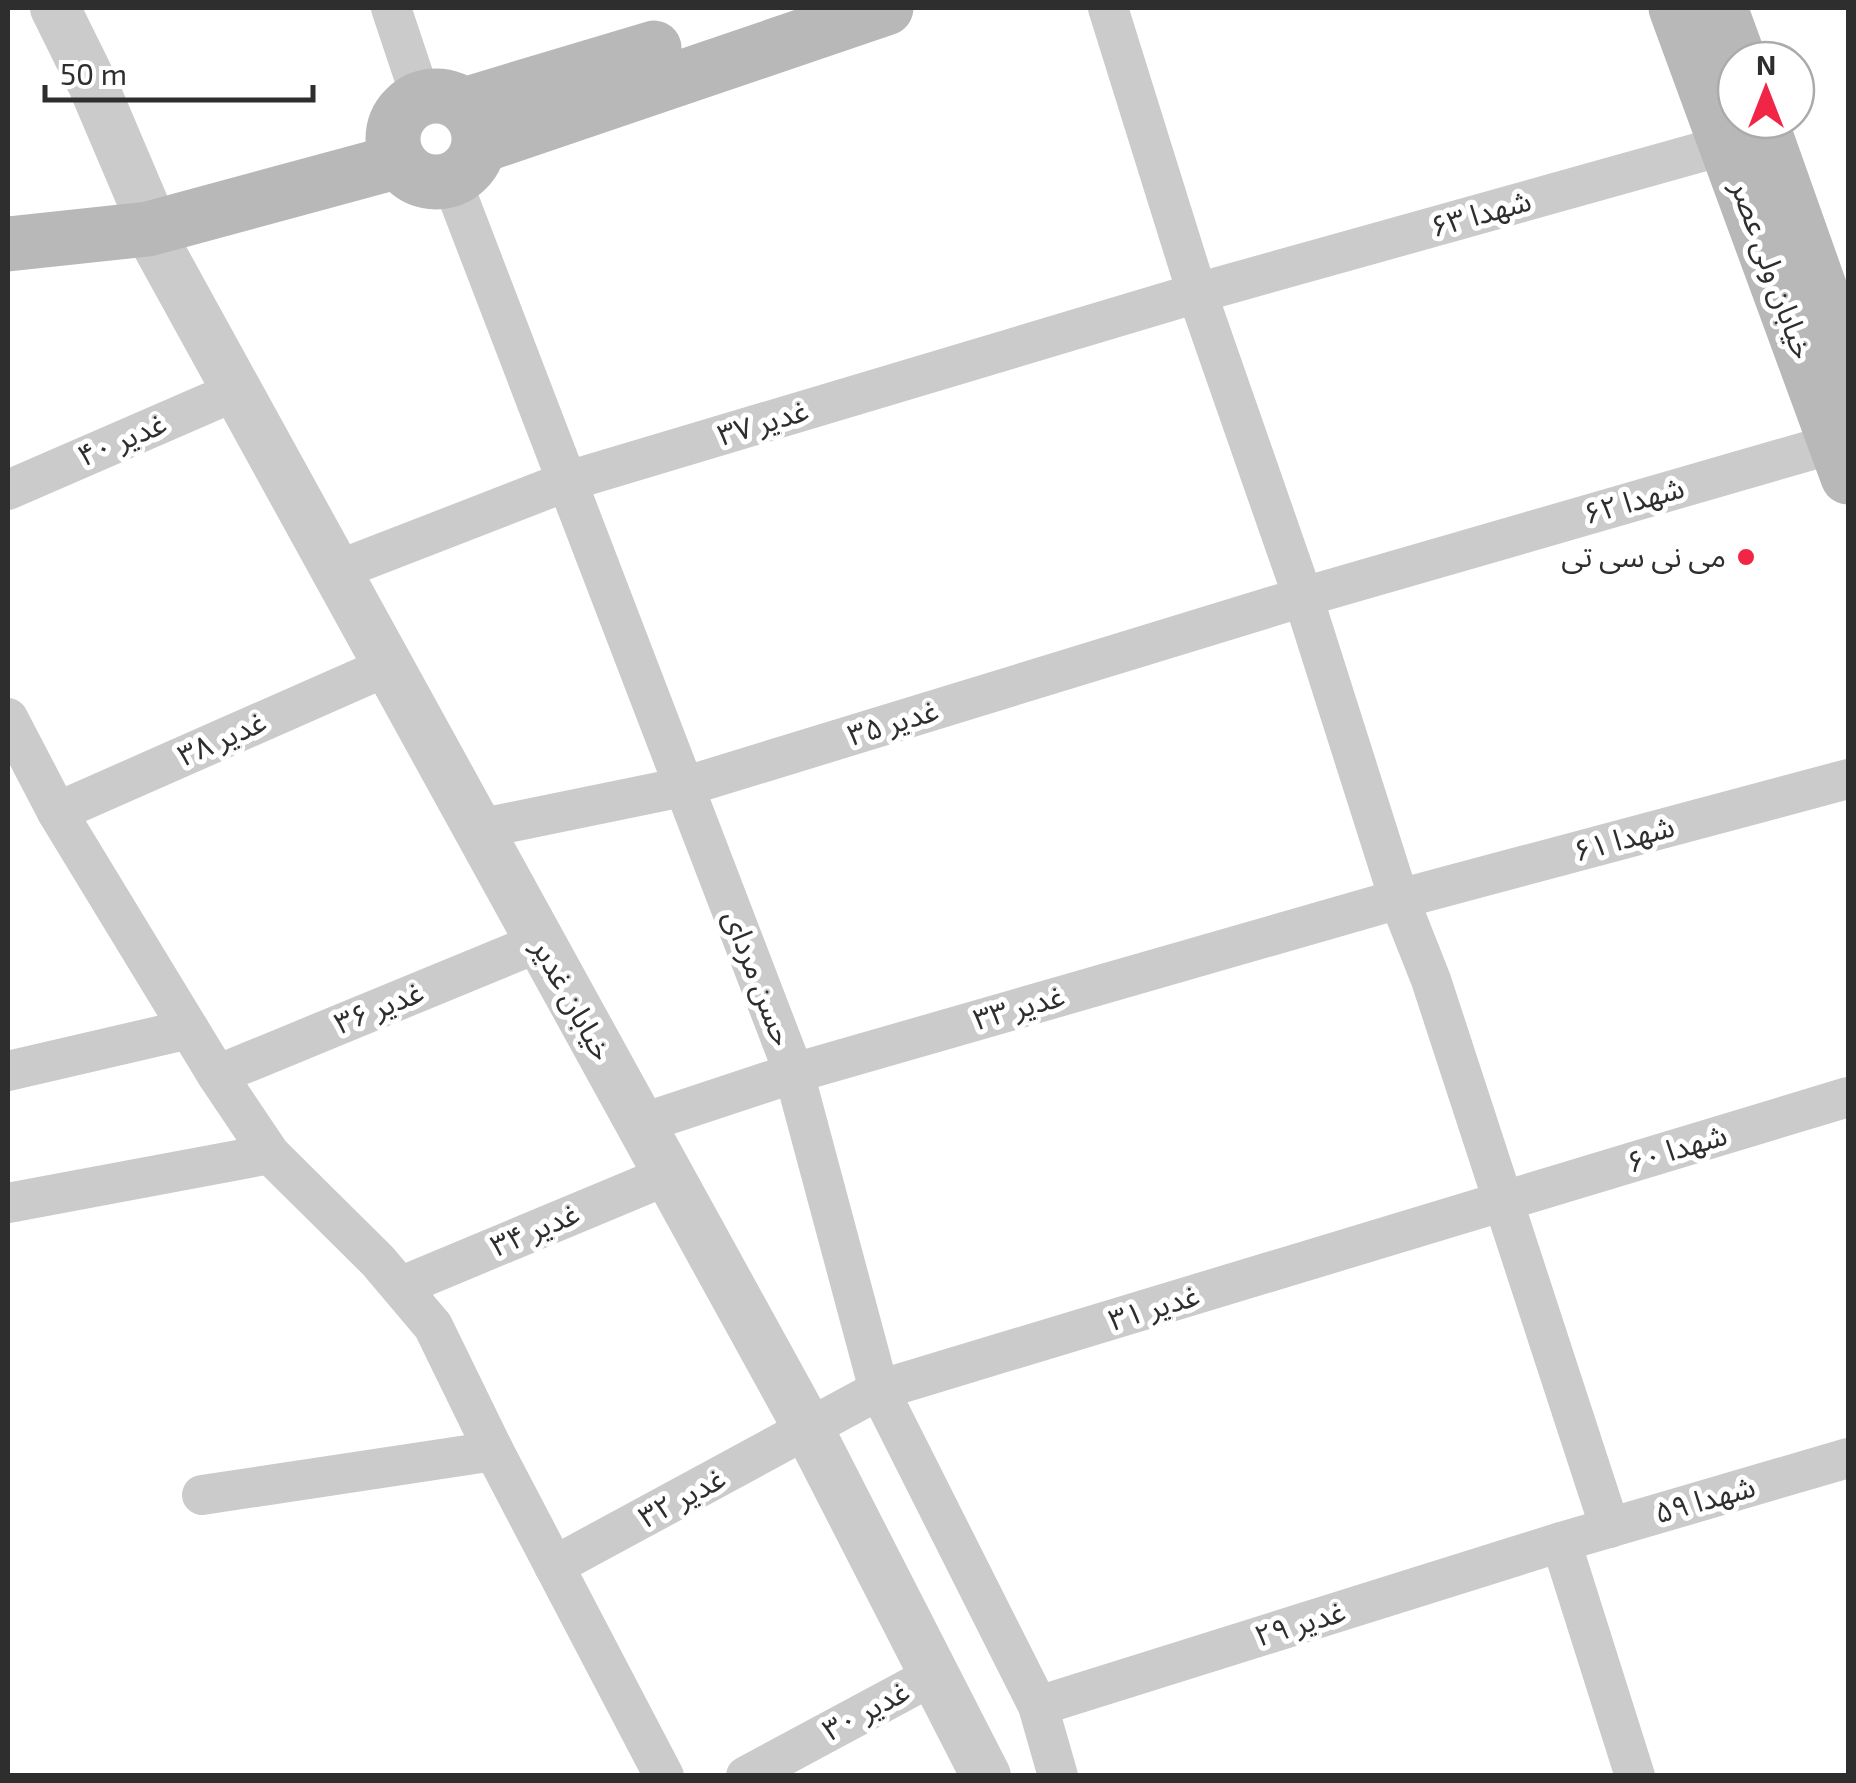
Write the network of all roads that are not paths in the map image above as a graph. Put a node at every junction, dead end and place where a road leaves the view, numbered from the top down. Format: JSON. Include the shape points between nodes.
{"nodes":[{"id":1,"x":55,"y":8,"type":"edge"},
{"id":2,"x":391,"y":8,"type":"edge"},
{"id":3,"x":786,"y":8,"type":"edge"},
{"id":4,"x":886,"y":8,"type":"edge"},
{"id":5,"x":1108,"y":8,"type":"edge"},
{"id":6,"x":1676,"y":8,"type":"edge"},
{"id":7,"x":1720,"y":8,"type":"edge"},
{"id":8,"x":1732,"y":40,"type":"edge"},
{"id":9,"x":1716,"y":76,"type":"edge"},
{"id":10,"x":435,"y":137,"type":"junction"},
{"id":11,"x":1726,"y":140,"type":"edge"},
{"id":12,"x":1753,"y":140,"type":"edge"},
{"id":13,"x":146,"y":217,"type":"junction"},
{"id":14,"x":8,"y":220,"type":"edge"},
{"id":15,"x":8,"y":244,"type":"edge"},
{"id":16,"x":1812,"y":274,"type":"edge"},
{"id":17,"x":1197,"y":293,"type":"junction"},
{"id":18,"x":1848,"y":368,"type":"edge"},
{"id":19,"x":236,"y":391,"type":"junction"},
{"id":20,"x":1844,"y":452,"type":"edge"},
{"id":21,"x":568,"y":481,"type":"junction"},
{"id":22,"x":8,"y":490,"type":"edge"},
{"id":23,"x":336,"y":570,"type":"junction"},
{"id":24,"x":1303,"y":598,"type":"junction"},
{"id":25,"x":388,"y":666,"type":"junction"},
{"id":26,"x":8,"y":718,"type":"edge"},
{"id":27,"x":20,"y":769,"type":"edge"},
{"id":28,"x":1848,"y":778,"type":"edge"},
{"id":29,"x":683,"y":787,"type":"junction"},
{"id":30,"x":57,"y":812,"type":"junction"},
{"id":31,"x":478,"y":829,"type":"junction"},
{"id":32,"x":1399,"y":899,"type":"junction"},
{"id":33,"x":540,"y":942,"type":"junction"},
{"id":34,"x":189,"y":1028,"type":"junction"},
{"id":35,"x":8,"y":1072,"type":"edge"},
{"id":36,"x":794,"y":1073,"type":"junction"},
{"id":37,"x":218,"y":1075,"type":"junction"},
{"id":38,"x":1848,"y":1096,"type":"edge"},
{"id":39,"x":640,"y":1124,"type":"junction"},
{"id":40,"x":270,"y":1154,"type":"junction"},
{"id":41,"x":668,"y":1174,"type":"junction"},
{"id":42,"x":1505,"y":1202,"type":"junction"},
{"id":43,"x":8,"y":1203,"type":"edge"},
{"id":44,"x":402,"y":1286,"type":"junction"},
{"id":45,"x":879,"y":1390,"type":"junction"},
{"id":46,"x":809,"y":1430,"type":"junction"},
{"id":47,"x":494,"y":1451,"type":"junction"},
{"id":48,"x":1848,"y":1458,"type":"edge"},
{"id":49,"x":202,"y":1495,"type":"dead end"},
{"id":50,"x":1610,"y":1528,"type":"junction"},
{"id":51,"x":1561,"y":1542,"type":"junction"},
{"id":52,"x":554,"y":1566,"type":"junction"},
{"id":53,"x":934,"y":1675,"type":"junction"},
{"id":54,"x":1038,"y":1706,"type":"junction"},
{"id":55,"x":664,"y":1776,"type":"edge"},
{"id":56,"x":746,"y":1776,"type":"edge"},
{"id":57,"x":986,"y":1776,"type":"edge"},
{"id":58,"x":1058,"y":1776,"type":"edge"},
{"id":59,"x":1635,"y":1776,"type":"edge"}],
"edges":[{"from":1,"to":13,"type":"street","name":"خیابان غدیر"},
{"from":2,"to":10,"type":"street","name":"حسن مردای"},
{"from":3,"to":10,"type":"main road"},
{"from":4,"to":10,"type":"main road"},
{"from":5,"to":17,"type":"street"},
{"from":6,"to":9,"type":"main road","name":"خیابان ولی عصر"},
{"from":7,"to":8,"type":"main road"},
{"from":10,"to":13,"type":"main road","via":[[253,168]]},
{"from":10,"to":21,"type":"street","name":"حسن مردای"},
{"from":11,"to":17,"type":"street","name":"شهدا ۶۳"},
{"from":12,"to":16,"type":"main road","name":"خیابان ولی عصر"},
{"from":13,"to":14,"type":"main road"},
{"from":13,"to":15,"type":"main road"},
{"from":13,"to":19,"type":"street","name":"خیابان غدیر"},
{"from":16,"to":18,"type":"main road","name":"خیابان ولی عصر"},
{"from":16,"to":20,"type":"main road","name":"خیابان ولی عصر"},
{"from":17,"to":21,"type":"street","name":"غدیر ۳۷"},
{"from":17,"to":24,"type":"street"},
{"from":19,"to":22,"type":"street","name":"غدیر ۴۰"},
{"from":19,"to":23,"type":"street","name":"خیابان غدیر"},
{"from":20,"to":24,"type":"street","name":"شهدا ۶۲"},
{"from":21,"to":23,"type":"street","name":"غدیر ۳۷"},
{"from":21,"to":29,"type":"street","name":"حسن مردای"},
{"from":23,"to":25,"type":"street","name":"خیابان غدیر"},
{"from":24,"to":29,"type":"street","name":"غدیر ۳۵"},
{"from":24,"to":32,"type":"street"},
{"from":25,"to":30,"type":"street","name":"غدیر ۳۸"},
{"from":25,"to":31,"type":"street","name":"خیابان غدیر"},
{"from":26,"to":27,"type":"street"},
{"from":27,"to":30,"type":"street"},
{"from":28,"to":32,"type":"street","name":"شهدا ۶۱"},
{"from":29,"to":31,"type":"street","name":"غدیر ۳۵"},
{"from":29,"to":36,"type":"street","name":"حسن مردای"},
{"from":30,"to":34,"type":"street"},
{"from":31,"to":33,"type":"street","name":"خیابان غدیر"},
{"from":32,"to":36,"type":"street","name":"غدیر ۳۳"},
{"from":32,"to":42,"type":"street"},
{"from":33,"to":37,"type":"street","name":"غدیر ۳۶"},
{"from":33,"to":39,"type":"street","name":"خیابان غدیر"},
{"from":34,"to":35,"type":"street"},
{"from":34,"to":37,"type":"street"},
{"from":36,"to":39,"type":"street","name":"غدیر ۳۳"},
{"from":36,"to":45,"type":"street","name":"حسن مردای"},
{"from":37,"to":40,"type":"street"},
{"from":38,"to":42,"type":"street","name":"شهدا ۶۰"},
{"from":39,"to":41,"type":"street","name":"خیابان غدیر"},
{"from":40,"to":43,"type":"street"},
{"from":40,"to":44,"type":"street"},
{"from":41,"to":44,"type":"street","name":"غدیر ۳۴"},
{"from":41,"to":46,"type":"street","name":"خیابان غدیر"},
{"from":42,"to":45,"type":"street","name":"غدیر ۳۱"},
{"from":42,"to":50,"type":"street"},
{"from":44,"to":47,"type":"street","via":[[433,1326]]},
{"from":45,"to":46,"type":"street","name":"غدیر ۳۱"},
{"from":45,"to":54,"type":"street","name":"حسن مردای"},
{"from":46,"to":52,"type":"street","name":"غدیر ۳۲"},
{"from":46,"to":53,"type":"street","name":"خیابان غدیر"},
{"from":47,"to":49,"type":"street"},
{"from":47,"to":52,"type":"street"},
{"from":48,"to":50,"type":"street","name":"شهدا ۵۹"},
{"from":50,"to":51,"type":"street","name":"شهدا ۵۹"},
{"from":51,"to":54,"type":"street","name":"غدیر ۲۹"},
{"from":51,"to":59,"type":"street"},
{"from":52,"to":55,"type":"street"},
{"from":53,"to":56,"type":"street","name":"غدیر ۳۰"},
{"from":53,"to":57,"type":"street","name":"خیابان غدیر"},
{"from":54,"to":58,"type":"street","name":"حسن مردای"}]}
